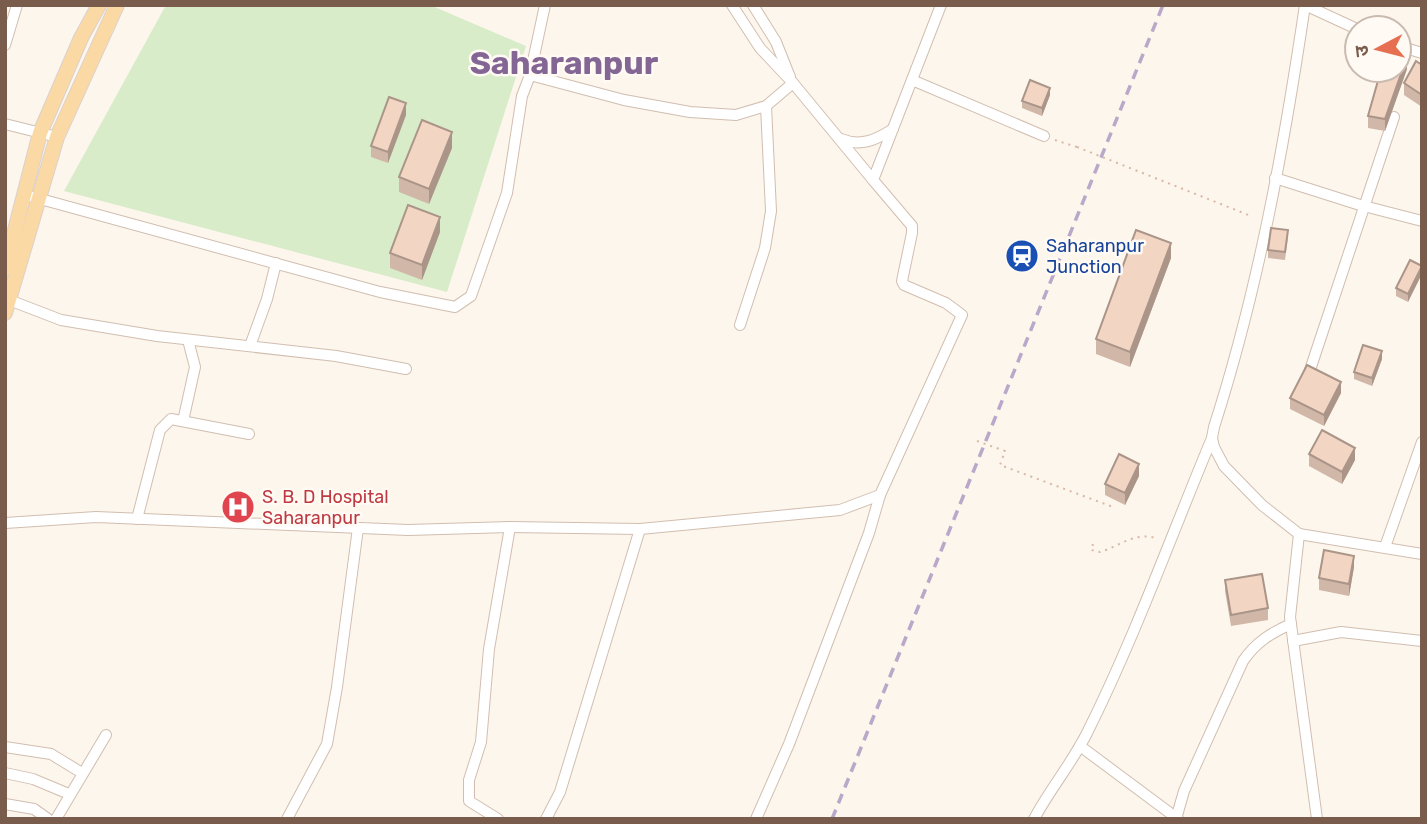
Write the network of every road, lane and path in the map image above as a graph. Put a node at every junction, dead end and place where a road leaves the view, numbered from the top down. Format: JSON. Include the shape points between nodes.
{"nodes":[{"id":1,"x":17,"y":5,"type":"edge"},
{"id":2,"x":117,"y":5,"type":"edge"},
{"id":3,"x":545,"y":5,"type":"edge"},
{"id":4,"x":732,"y":5,"type":"edge"},
{"id":5,"x":753,"y":5,"type":"edge"},
{"id":6,"x":941,"y":5,"type":"edge"},
{"id":7,"x":1305,"y":5,"type":"edge"},
{"id":8,"x":101,"y":13,"type":"edge"},
{"id":9,"x":1343,"y":23,"type":"edge"},
{"id":10,"x":5,"y":45,"type":"edge"},
{"id":11,"x":530,"y":75,"type":"junction"},
{"id":12,"x":912,"y":80,"type":"junction"},
{"id":13,"x":793,"y":83,"type":"junction"},
{"id":14,"x":766,"y":106,"type":"junction"},
{"id":15,"x":1394,"y":117,"type":"dead end"},
{"id":16,"x":7,"y":125,"type":"edge"},
{"id":17,"x":893,"y":129,"type":"junction"},
{"id":18,"x":40,"y":133,"type":"junction"},
{"id":19,"x":1044,"y":136,"type":"joint"},
{"id":20,"x":57,"y":137,"type":"junction"},
{"id":21,"x":839,"y":138,"type":"junction"},
{"id":22,"x":1275,"y":178,"type":"junction"},
{"id":23,"x":873,"y":180,"type":"junction"},
{"id":24,"x":32,"y":197,"type":"junction"},
{"id":25,"x":1364,"y":206,"type":"junction"},
{"id":26,"x":1251,"y":216,"type":"dead end"},
{"id":27,"x":1422,"y":221,"type":"edge"},
{"id":28,"x":276,"y":263,"type":"junction"},
{"id":29,"x":5,"y":269,"type":"edge"},
{"id":30,"x":7,"y":306,"type":"edge"},
{"id":31,"x":740,"y":325,"type":"dead end"},
{"id":32,"x":188,"y":340,"type":"junction"},
{"id":33,"x":250,"y":346,"type":"junction"},
{"id":34,"x":406,"y":369,"type":"dead end"},
{"id":35,"x":1309,"y":373,"type":"edge"},
{"id":36,"x":183,"y":421,"type":"junction"},
{"id":37,"x":250,"y":434,"type":"dead end"},
{"id":38,"x":1212,"y":438,"type":"junction"},
{"id":39,"x":977,"y":441,"type":"dead end"},
{"id":40,"x":1422,"y":442,"type":"edge"},
{"id":41,"x":880,"y":495,"type":"junction"},
{"id":42,"x":1113,"y":507,"type":"dead end"},
{"id":43,"x":137,"y":519,"type":"junction"},
{"id":44,"x":5,"y":523,"type":"edge"},
{"id":45,"x":510,"y":527,"type":"junction"},
{"id":46,"x":358,"y":528,"type":"junction"},
{"id":47,"x":640,"y":529,"type":"junction"},
{"id":48,"x":1299,"y":534,"type":"junction"},
{"id":49,"x":1093,"y":544,"type":"dead end"},
{"id":50,"x":1168,"y":544,"type":"junction"},
{"id":51,"x":1385,"y":547,"type":"junction"},
{"id":52,"x":1422,"y":554,"type":"edge"},
{"id":53,"x":1291,"y":624,"type":"junction"},
{"id":54,"x":1293,"y":641,"type":"junction"},
{"id":55,"x":1422,"y":641,"type":"edge"},
{"id":56,"x":106,"y":735,"type":"dead end"},
{"id":57,"x":1080,"y":746,"type":"junction"},
{"id":58,"x":5,"y":747,"type":"edge"},
{"id":59,"x":82,"y":773,"type":"junction"},
{"id":60,"x":5,"y":774,"type":"edge"},
{"id":61,"x":69,"y":794,"type":"junction"},
{"id":62,"x":5,"y":804,"type":"edge"},
{"id":63,"x":48,"y":819,"type":"edge"},
{"id":64,"x":56,"y":819,"type":"edge"},
{"id":65,"x":287,"y":819,"type":"edge"},
{"id":66,"x":498,"y":819,"type":"edge"},
{"id":67,"x":547,"y":819,"type":"edge"},
{"id":68,"x":756,"y":819,"type":"edge"},
{"id":69,"x":1034,"y":819,"type":"edge"},
{"id":70,"x":1177,"y":819,"type":"edge"},
{"id":71,"x":1317,"y":819,"type":"edge"}],
"edges":[{"from":1,"to":10,"type":"street"},
{"from":2,"to":8,"type":"main road"},
{"from":3,"to":11,"type":"street"},
{"from":4,"to":13,"type":"street","via":[[760,48]]},
{"from":5,"to":13,"type":"street","via":[[776,42]]},
{"from":6,"to":12,"type":"street"},
{"from":7,"to":9,"type":"street"},
{"from":7,"to":22,"type":"street"},
{"from":8,"to":18,"type":"main road","via":[[81,38]]},
{"from":8,"to":20,"type":"main road"},
{"from":11,"to":14,"type":"street","via":[[691,112],[736,115]]},
{"from":11,"to":28,"type":"street","via":[[522,96],[506,193],[471,296],[455,307]]},
{"from":12,"to":17,"type":"street"},
{"from":12,"to":19,"type":"street"},
{"from":13,"to":14,"type":"street"},
{"from":13,"to":21,"type":"street"},
{"from":14,"to":31,"type":"street","via":[[771,211],[765,248]]},
{"from":15,"to":25,"type":"street"},
{"from":16,"to":18,"type":"street"},
{"from":17,"to":21,"type":"street","via":[[867,142]]},
{"from":17,"to":23,"type":"street"},
{"from":18,"to":20,"type":"street"},
{"from":18,"to":24,"type":"main road"},
{"from":19,"to":26,"type":"path","bridge":true},
{"from":20,"to":24,"type":"main road"},
{"from":21,"to":23,"type":"street"},
{"from":22,"to":25,"type":"street"},
{"from":22,"to":38,"type":"street","via":[[1242,336]]},
{"from":23,"to":41,"type":"street","via":[[912,226],[901,277],[904,285],[962,315]]},
{"from":24,"to":28,"type":"street"},
{"from":24,"to":29,"type":"main road"},
{"from":24,"to":30,"type":"main road"},
{"from":25,"to":27,"type":"street"},
{"from":25,"to":35,"type":"street"},
{"from":28,"to":33,"type":"street"},
{"from":30,"to":32,"type":"street","via":[[61,320]]},
{"from":32,"to":33,"type":"street"},
{"from":32,"to":36,"type":"street","via":[[195,367]]},
{"from":33,"to":34,"type":"street"},
{"from":36,"to":37,"type":"street"},
{"from":36,"to":43,"type":"street","via":[[171,419],[160,430]]},
{"from":38,"to":48,"type":"street","via":[[1224,466]]},
{"from":38,"to":50,"type":"street"},
{"from":39,"to":42,"type":"path","bridge":true,"via":[[1005,452],[1000,465]]},
{"from":40,"to":51,"type":"street"},
{"from":41,"to":47,"type":"street","via":[[840,510]]},
{"from":41,"to":68,"type":"street","via":[[789,744]]},
{"from":43,"to":44,"type":"street"},
{"from":43,"to":46,"type":"street"},
{"from":45,"to":46,"type":"street"},
{"from":45,"to":47,"type":"street"},
{"from":45,"to":66,"type":"street","via":[[489,649],[481,742],[470,780],[470,801]]},
{"from":46,"to":65,"type":"street","via":[[327,744]]},
{"from":47,"to":67,"type":"street","via":[[560,792]]},
{"from":48,"to":51,"type":"street"},
{"from":48,"to":53,"type":"street"},
{"from":49,"to":50,"type":"path","via":[[1091,550],[1100,552],[1151,536]]},
{"from":50,"to":57,"type":"street","via":[[1118,670]]},
{"from":51,"to":52,"type":"street"},
{"from":53,"to":54,"type":"street"},
{"from":53,"to":70,"type":"street","via":[[1268,635],[1243,661],[1184,791]]},
{"from":54,"to":55,"type":"street","via":[[1341,632]]},
{"from":54,"to":71,"type":"street"},
{"from":56,"to":59,"type":"street"},
{"from":57,"to":69,"type":"street"},
{"from":57,"to":70,"type":"street"},
{"from":58,"to":59,"type":"street","via":[[51,754]]},
{"from":59,"to":61,"type":"street"},
{"from":60,"to":61,"type":"street","via":[[33,779]]},
{"from":61,"to":64,"type":"street"},
{"from":62,"to":63,"type":"street","via":[[34,809]]}]}
